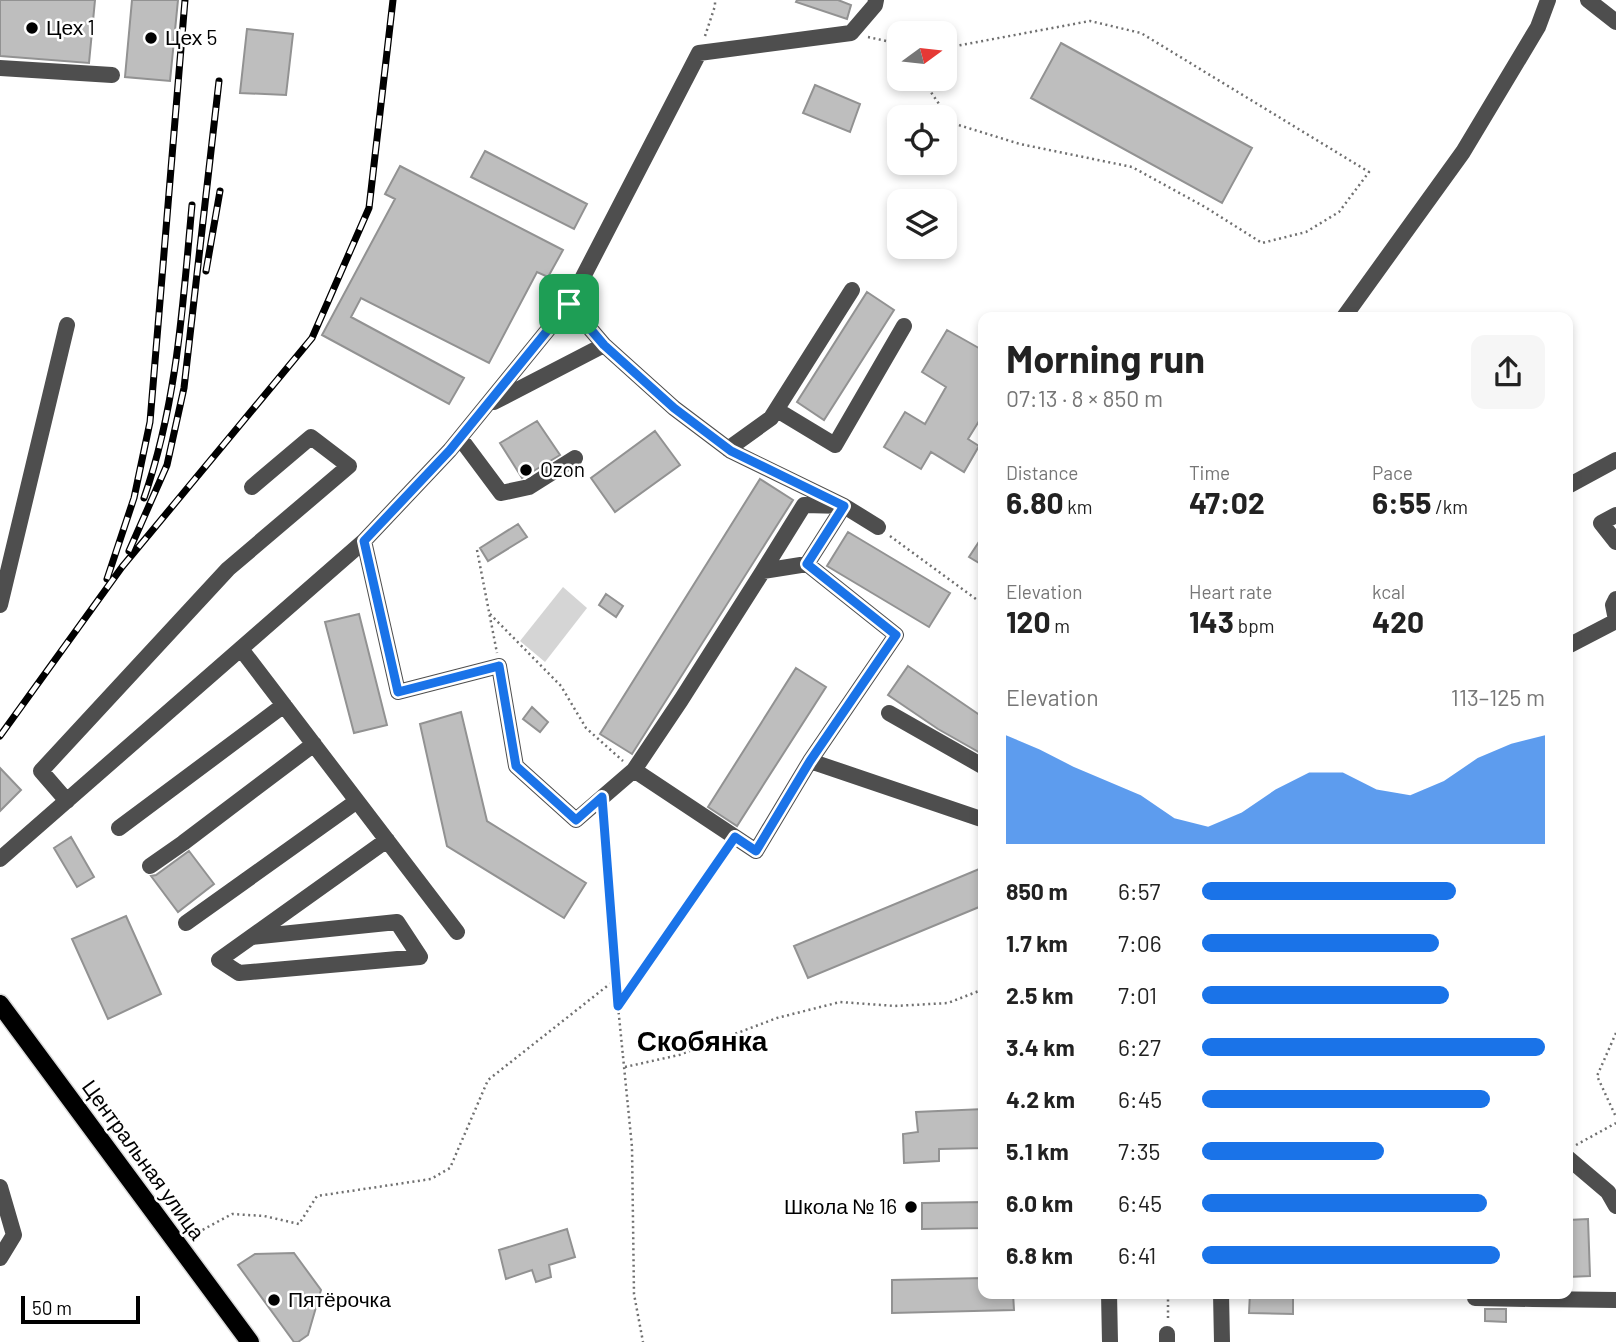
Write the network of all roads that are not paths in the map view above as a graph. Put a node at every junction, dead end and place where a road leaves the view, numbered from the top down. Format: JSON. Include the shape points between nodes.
{"nodes":[{"id":1,"x":876,"y":0,"type":"edge"},
{"id":2,"x":1548,"y":0,"type":"edge"},
{"id":3,"x":1588,"y":0,"type":"edge"},
{"id":4,"x":1616,"y":22,"type":"edge"},
{"id":5,"x":0,"y":68,"type":"edge"},
{"id":6,"x":112,"y":75,"type":"dead end"},
{"id":7,"x":852,"y":290,"type":"dead end"},
{"id":8,"x":569,"y":304,"type":"junction"},
{"id":9,"x":1348,"y":312,"type":"edge"},
{"id":10,"x":67,"y":325,"type":"dead end"},
{"id":11,"x":904,"y":326,"type":"dead end"},
{"id":12,"x":604,"y":345,"type":"junction"},
{"id":13,"x":487,"y":405,"type":"junction"},
{"id":14,"x":777,"y":410,"type":"junction"},
{"id":15,"x":460,"y":438,"type":"junction"},
{"id":16,"x":728,"y":449,"type":"junction"},
{"id":17,"x":575,"y":458,"type":"dead end"},
{"id":18,"x":1616,"y":460,"type":"edge"},
{"id":19,"x":1573,"y":483,"type":"edge"},
{"id":20,"x":252,"y":487,"type":"dead end"},
{"id":21,"x":844,"y":506,"type":"junction"},
{"id":22,"x":1616,"y":515,"type":"edge"},
{"id":23,"x":878,"y":527,"type":"road end"},
{"id":24,"x":364,"y":541,"type":"junction"},
{"id":25,"x":1616,"y":542,"type":"edge"},
{"id":26,"x":807,"y":564,"type":"junction"},
{"id":27,"x":762,"y":571,"type":"junction"},
{"id":28,"x":1616,"y":599,"type":"edge"},
{"id":29,"x":0,"y":605,"type":"edge"},
{"id":30,"x":1616,"y":620,"type":"edge"},
{"id":31,"x":1573,"y":643,"type":"edge"},
{"id":32,"x":241,"y":649,"type":"junction"},
{"id":33,"x":284,"y":705,"type":"junction"},
{"id":34,"x":889,"y":713,"type":"dead end"},
{"id":35,"x":314,"y":744,"type":"junction"},
{"id":36,"x":810,"y":761,"type":"junction"},
{"id":37,"x":978,"y":764,"type":"edge"},
{"id":38,"x":634,"y":770,"type":"junction"},
{"id":39,"x":67,"y":801,"type":"junction"},
{"id":40,"x":357,"y":801,"type":"junction"},
{"id":41,"x":978,"y":818,"type":"edge"},
{"id":42,"x":119,"y":828,"type":"dead end"},
{"id":43,"x":387,"y":840,"type":"junction"},
{"id":44,"x":0,"y":859,"type":"edge"},
{"id":45,"x":149,"y":866,"type":"dead end"},
{"id":46,"x":186,"y":923,"type":"dead end"},
{"id":47,"x":457,"y":932,"type":"dead end"},
{"id":48,"x":251,"y":937,"type":"junction"},
{"id":49,"x":0,"y":1004,"type":"edge"},
{"id":50,"x":1573,"y":1154,"type":"edge"},
{"id":51,"x":0,"y":1187,"type":"edge"},
{"id":52,"x":1616,"y":1206,"type":"edge"},
{"id":53,"x":0,"y":1258,"type":"edge"},
{"id":54,"x":1573,"y":1298,"type":"edge"},
{"id":55,"x":1110,"y":1299,"type":"edge"},
{"id":56,"x":1222,"y":1299,"type":"edge"},
{"id":57,"x":1616,"y":1300,"type":"edge"},
{"id":58,"x":250,"y":1342,"type":"edge"},
{"id":59,"x":1110,"y":1342,"type":"edge"},
{"id":60,"x":1222,"y":1342,"type":"edge"}],
"edges":[{"from":1,"to":8,"type":"street","via":[[851,33],[699,53]]},
{"from":2,"to":9,"type":"street","via":[[1538,27],[1463,152]]},
{"from":3,"to":4,"type":"street"},
{"from":5,"to":6,"type":"street"},
{"from":7,"to":14,"type":"street"},
{"from":8,"to":12,"type":"street"},
{"from":8,"to":13,"type":"street"},
{"from":10,"to":29,"type":"street"},
{"from":11,"to":14,"type":"street","via":[[835,445]]},
{"from":12,"to":13,"type":"street"},
{"from":12,"to":16,"type":"street"},
{"from":13,"to":15,"type":"street"},
{"from":14,"to":16,"type":"street"},
{"from":15,"to":17,"type":"street","via":[[501,493],[529,487]]},
{"from":15,"to":24,"type":"street"},
{"from":16,"to":21,"type":"street"},
{"from":18,"to":19,"type":"street"},
{"from":20,"to":39,"type":"street","via":[[311,437],[349,466],[228,569],[41,771]]},
{"from":21,"to":23,"type":"street"},
{"from":21,"to":26,"type":"street"},
{"from":21,"to":27,"type":"street","via":[[804,505]]},
{"from":22,"to":25,"type":"street","via":[[1601,523]]},
{"from":24,"to":32,"type":"street"},
{"from":24,"to":38,"type":"street","via":[[398,692],[499,666],[516,766],[576,820]]},
{"from":26,"to":27,"type":"street"},
{"from":26,"to":36,"type":"street","via":[[896,635]]},
{"from":27,"to":38,"type":"street"},
{"from":28,"to":30,"type":"street"},
{"from":30,"to":31,"type":"street"},
{"from":32,"to":33,"type":"street"},
{"from":32,"to":39,"type":"street"},
{"from":33,"to":35,"type":"street"},
{"from":33,"to":42,"type":"street"},
{"from":34,"to":37,"type":"street"},
{"from":35,"to":40,"type":"street"},
{"from":35,"to":45,"type":"street"},
{"from":36,"to":38,"type":"street","via":[[756,851]]},
{"from":36,"to":41,"type":"street"},
{"from":39,"to":44,"type":"street"},
{"from":40,"to":43,"type":"street"},
{"from":40,"to":46,"type":"street"},
{"from":43,"to":47,"type":"street"},
{"from":43,"to":48,"type":"street"},
{"from":48,"to":48,"type":"street","via":[[219,960],[239,973],[420,957],[397,922]]},
{"from":49,"to":58,"type":"main road","name":"Центральная улица"},
{"from":50,"to":52,"type":"street"},
{"from":51,"to":53,"type":"street","via":[[14,1235]]},
{"from":54,"to":57,"type":"street"},
{"from":55,"to":59,"type":"street"},
{"from":56,"to":60,"type":"street"}]}
